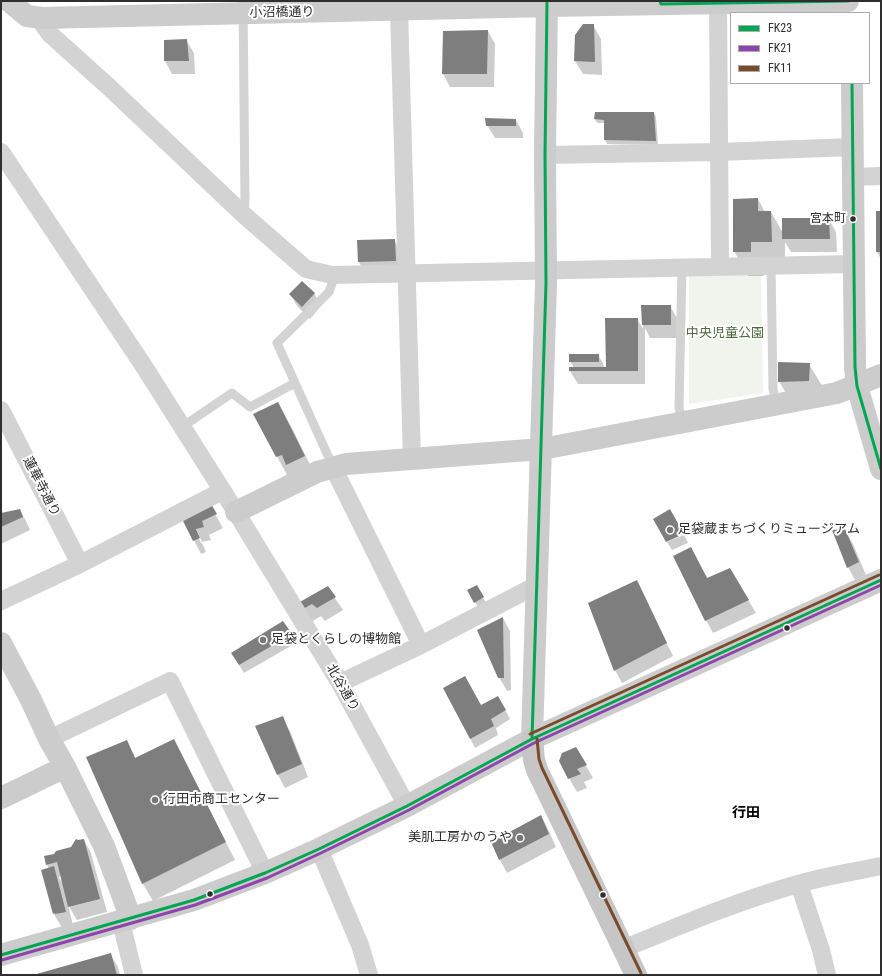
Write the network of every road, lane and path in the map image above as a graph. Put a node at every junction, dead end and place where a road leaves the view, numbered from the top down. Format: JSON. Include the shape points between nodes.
{"nodes":[{"id":1,"x":9,"y":1,"type":"edge"},
{"id":2,"x":794,"y":1,"type":"edge"},
{"id":3,"x":849,"y":1,"type":"edge"},
{"id":4,"x":547,"y":3,"type":"edge"},
{"id":5,"x":660,"y":3,"type":"edge"},
{"id":6,"x":718,"y":3,"type":"junction"},
{"id":7,"x":399,"y":6,"type":"edge"},
{"id":8,"x":243,"y":8,"type":"edge"},
{"id":9,"x":851,"y":12,"type":"edge"},
{"id":10,"x":42,"y":18,"type":"junction"},
{"id":11,"x":852,"y":84,"type":"edge"},
{"id":12,"x":853,"y":147,"type":"junction"},
{"id":13,"x":718,"y":152,"type":"junction"},
{"id":14,"x":545,"y":155,"type":"junction"},
{"id":15,"x":4,"y":162,"type":"edge"},
{"id":16,"x":881,"y":176,"type":"edge"},
{"id":17,"x":853,"y":177,"type":"junction"},
{"id":18,"x":244,"y":215,"type":"junction"},
{"id":19,"x":854,"y":264,"type":"junction"},
{"id":20,"x":720,"y":266,"type":"junction"},
{"id":21,"x":771,"y":266,"type":"junction"},
{"id":22,"x":682,"y":267,"type":"junction"},
{"id":23,"x":546,"y":270,"type":"junction"},
{"id":24,"x":407,"y":274,"type":"junction"},
{"id":25,"x":332,"y":275,"type":"junction"},
{"id":26,"x":881,"y":375,"type":"edge"},
{"id":27,"x":295,"y":383,"type":"junction"},
{"id":28,"x":857,"y":386,"type":"junction"},
{"id":29,"x":776,"y":405,"type":"junction"},
{"id":30,"x":1,"y":410,"type":"edge"},
{"id":31,"x":682,"y":422,"type":"junction"},
{"id":32,"x":182,"y":427,"type":"junction"},
{"id":33,"x":542,"y":449,"type":"junction"},
{"id":34,"x":412,"y":459,"type":"junction"},
{"id":35,"x":333,"y":467,"type":"junction"},
{"id":36,"x":881,"y":469,"type":"edge"},
{"id":37,"x":222,"y":491,"type":"junction"},
{"id":38,"x":236,"y":512,"type":"junction"},
{"id":39,"x":80,"y":564,"type":"junction"},
{"id":40,"x":881,"y":580,"type":"edge"},
{"id":41,"x":537,"y":585,"type":"junction"},
{"id":42,"x":1,"y":600,"type":"edge"},
{"id":43,"x":1,"y":643,"type":"edge"},
{"id":44,"x":421,"y":645,"type":"junction"},
{"id":45,"x":340,"y":683,"type":"junction"},
{"id":46,"x":49,"y":739,"type":"junction"},
{"id":47,"x":532,"y":739,"type":"junction"},
{"id":48,"x":65,"y":766,"type":"junction"},
{"id":49,"x":1,"y":798,"type":"edge"},
{"id":50,"x":407,"y":806,"type":"junction"},
{"id":51,"x":319,"y":849,"type":"junction"},
{"id":52,"x":881,"y":866,"type":"edge"},
{"id":53,"x":265,"y":872,"type":"junction"},
{"id":54,"x":799,"y":884,"type":"junction"},
{"id":55,"x":126,"y":920,"type":"junction"},
{"id":56,"x":623,"y":949,"type":"junction"},
{"id":57,"x":1,"y":955,"type":"edge"},
{"id":58,"x":134,"y":975,"type":"edge"},
{"id":59,"x":369,"y":975,"type":"edge"},
{"id":60,"x":636,"y":975,"type":"edge"},
{"id":61,"x":826,"y":975,"type":"edge"}],
"edges":[{"from":1,"to":10,"type":"street","name":"小沼橋通り","via":[[27,16]]},
{"from":2,"to":3,"type":"street","name":"小沼橋通り"},
{"from":2,"to":6,"type":"street","name":"小沼橋通り"},
{"from":3,"to":9,"type":"street"},
{"from":4,"to":5,"type":"street","name":"小沼橋通り"},
{"from":4,"to":7,"type":"street","name":"小沼橋通り"},
{"from":4,"to":14,"type":"street"},
{"from":5,"to":6,"type":"street","name":"小沼橋通り"},
{"from":6,"to":13,"type":"street"},
{"from":7,"to":8,"type":"street","name":"小沼橋通り"},
{"from":7,"to":24,"type":"street"},
{"from":8,"to":10,"type":"street","name":"小沼橋通り"},
{"from":8,"to":18,"type":"lane"},
{"from":10,"to":18,"type":"street","via":[[50,34]]},
{"from":11,"to":12,"type":"street"},
{"from":12,"to":13,"type":"street"},
{"from":12,"to":17,"type":"street"},
{"from":13,"to":14,"type":"street"},
{"from":13,"to":20,"type":"street"},
{"from":14,"to":23,"type":"street"},
{"from":15,"to":32,"type":"street","name":"北谷通り","via":[[145,368]]},
{"from":16,"to":17,"type":"street"},
{"from":17,"to":19,"type":"street"},
{"from":18,"to":25,"type":"street","via":[[306,269]]},
{"from":19,"to":21,"type":"street"},
{"from":19,"to":28,"type":"street"},
{"from":20,"to":21,"type":"street"},
{"from":20,"to":22,"type":"street"},
{"from":21,"to":29,"type":"lane","via":[[773,389]]},
{"from":22,"to":23,"type":"street"},
{"from":22,"to":31,"type":"lane","via":[[679,408]]},
{"from":23,"to":24,"type":"street"},
{"from":23,"to":33,"type":"street"},
{"from":24,"to":25,"type":"street"},
{"from":24,"to":34,"type":"street"},
{"from":25,"to":27,"type":"lane","via":[[330,292],[277,343]]},
{"from":26,"to":28,"type":"street"},
{"from":27,"to":32,"type":"lane","via":[[250,407],[232,393]]},
{"from":27,"to":35,"type":"lane"},
{"from":28,"to":29,"type":"street","via":[[837,393]]},
{"from":28,"to":36,"type":"street"},
{"from":29,"to":31,"type":"street"},
{"from":30,"to":39,"type":"street","name":"蓮華寺通り"},
{"from":31,"to":33,"type":"street"},
{"from":32,"to":37,"type":"street","name":"北谷通り"},
{"from":33,"to":34,"type":"street"},
{"from":33,"to":41,"type":"street"},
{"from":34,"to":35,"type":"street"},
{"from":35,"to":38,"type":"street","via":[[317,472]]},
{"from":35,"to":44,"type":"street"},
{"from":37,"to":38,"type":"street","name":"北谷通り"},
{"from":37,"to":39,"type":"street"},
{"from":38,"to":45,"type":"street","name":"北谷通り"},
{"from":39,"to":42,"type":"street"},
{"from":40,"to":47,"type":"street"},
{"from":41,"to":44,"type":"street"},
{"from":41,"to":47,"type":"street"},
{"from":43,"to":46,"type":"street"},
{"from":44,"to":45,"type":"street"},
{"from":45,"to":50,"type":"street","name":"北谷通り"},
{"from":46,"to":48,"type":"street"},
{"from":46,"to":53,"type":"street","via":[[170,681]]},
{"from":47,"to":50,"type":"street"},
{"from":47,"to":56,"type":"main road","via":[[537,770]]},
{"from":48,"to":49,"type":"street"},
{"from":48,"to":55,"type":"street","via":[[104,846]]},
{"from":50,"to":51,"type":"street"},
{"from":51,"to":53,"type":"street"},
{"from":51,"to":59,"type":"street","via":[[360,944]]},
{"from":52,"to":54,"type":"street"},
{"from":53,"to":55,"type":"street","via":[[194,900]]},
{"from":54,"to":56,"type":"street","via":[[699,918]]},
{"from":54,"to":61,"type":"street","via":[[821,950]]},
{"from":55,"to":57,"type":"street"},
{"from":55,"to":58,"type":"street"},
{"from":56,"to":60,"type":"main road"}]}
